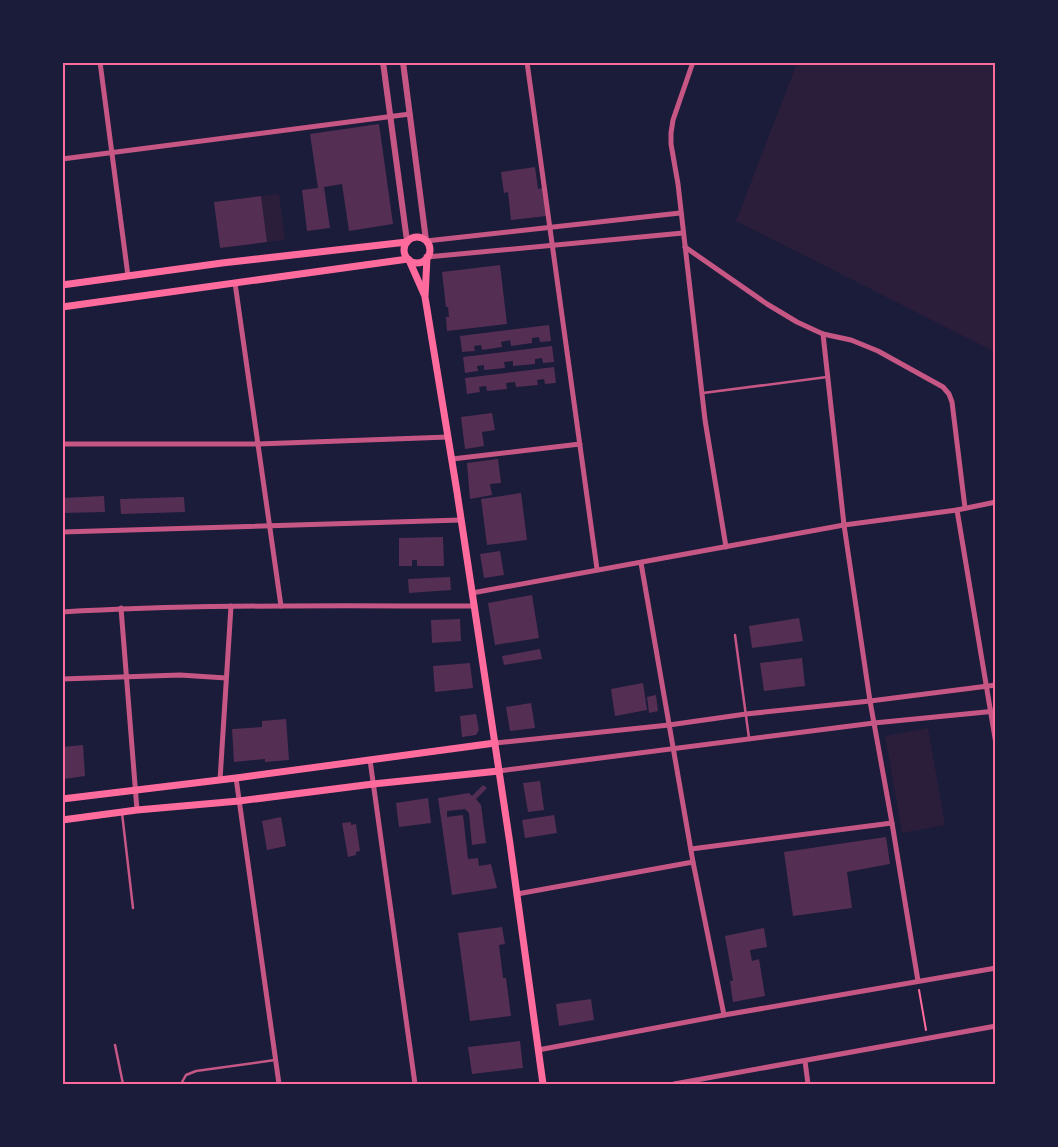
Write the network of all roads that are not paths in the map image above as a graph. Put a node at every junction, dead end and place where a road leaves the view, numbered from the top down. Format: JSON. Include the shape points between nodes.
{"nodes":[{"id":1,"x":100,"y":62,"type":"edge"},
{"id":2,"x":383,"y":62,"type":"edge"},
{"id":3,"x":403,"y":62,"type":"edge"},
{"id":4,"x":526,"y":62,"type":"edge"},
{"id":5,"x":693,"y":62,"type":"edge"},
{"id":6,"x":410,"y":114,"type":"junction"},
{"id":7,"x":390,"y":116,"type":"junction"},
{"id":8,"x":112,"y":152,"type":"junction"},
{"id":9,"x":62,"y":159,"type":"edge"},
{"id":10,"x":680,"y":213,"type":"junction"},
{"id":11,"x":550,"y":227,"type":"junction"},
{"id":12,"x":683,"y":233,"type":"junction"},
{"id":13,"x":426,"y":240,"type":"junction"},
{"id":14,"x":407,"y":242,"type":"junction"},
{"id":15,"x":552,"y":246,"type":"junction"},
{"id":16,"x":685,"y":247,"type":"junction"},
{"id":17,"x":427,"y":257,"type":"junction"},
{"id":18,"x":408,"y":260,"type":"junction"},
{"id":19,"x":128,"y":276,"type":"junction"},
{"id":20,"x":235,"y":283,"type":"junction"},
{"id":21,"x":62,"y":285,"type":"edge"},
{"id":22,"x":425,"y":297,"type":"junction"},
{"id":23,"x":62,"y":306,"type":"edge"},
{"id":24,"x":824,"y":334,"type":"junction"},
{"id":25,"x":828,"y":377,"type":"junction"},
{"id":26,"x":702,"y":393,"type":"junction"},
{"id":27,"x":448,"y":437,"type":"junction"},
{"id":28,"x":62,"y":444,"type":"edge"},
{"id":29,"x":258,"y":444,"type":"junction"},
{"id":30,"x":580,"y":444,"type":"junction"},
{"id":31,"x":452,"y":459,"type":"junction"},
{"id":32,"x":996,"y":502,"type":"edge"},
{"id":33,"x":965,"y":508,"type":"junction"},
{"id":34,"x":957,"y":510,"type":"junction"},
{"id":35,"x":461,"y":520,"type":"junction"},
{"id":36,"x":268,"y":525,"type":"junction"},
{"id":37,"x":844,"y":525,"type":"junction"},
{"id":38,"x":62,"y":532,"type":"edge"},
{"id":39,"x":726,"y":547,"type":"junction"},
{"id":40,"x":641,"y":563,"type":"junction"},
{"id":41,"x":597,"y":569,"type":"junction"},
{"id":42,"x":472,"y":593,"type":"junction"},
{"id":43,"x":232,"y":606,"type":"junction"},
{"id":44,"x":281,"y":606,"type":"junction"},
{"id":45,"x":474,"y":606,"type":"junction"},
{"id":46,"x":121,"y":608,"type":"junction"},
{"id":47,"x":62,"y":612,"type":"edge"},
{"id":48,"x":735,"y":634,"type":"dead end"},
{"id":49,"x":62,"y":678,"type":"edge"},
{"id":50,"x":125,"y":678,"type":"junction"},
{"id":51,"x":226,"y":678,"type":"junction"},
{"id":52,"x":996,"y":685,"type":"edge"},
{"id":53,"x":986,"y":686,"type":"junction"},
{"id":54,"x":870,"y":701,"type":"junction"},
{"id":55,"x":993,"y":711,"type":"edge"},
{"id":56,"x":746,"y":714,"type":"junction"},
{"id":57,"x":874,"y":723,"type":"junction"},
{"id":58,"x":669,"y":725,"type":"junction"},
{"id":59,"x":749,"y":738,"type":"junction"},
{"id":60,"x":495,"y":743,"type":"junction"},
{"id":61,"x":996,"y":744,"type":"edge"},
{"id":62,"x":673,"y":748,"type":"junction"},
{"id":63,"x":370,"y":760,"type":"junction"},
{"id":64,"x":499,"y":771,"type":"junction"},
{"id":65,"x":236,"y":778,"type":"junction"},
{"id":66,"x":220,"y":780,"type":"junction"},
{"id":67,"x":373,"y":784,"type":"junction"},
{"id":68,"x":135,"y":790,"type":"junction"},
{"id":69,"x":62,"y":799,"type":"edge"},
{"id":70,"x":239,"y":801,"type":"junction"},
{"id":71,"x":137,"y":810,"type":"junction"},
{"id":72,"x":122,"y":812,"type":"junction"},
{"id":73,"x":62,"y":820,"type":"edge"},
{"id":74,"x":892,"y":824,"type":"junction"},
{"id":75,"x":691,"y":849,"type":"junction"},
{"id":76,"x":694,"y":862,"type":"junction"},
{"id":77,"x":517,"y":894,"type":"junction"},
{"id":78,"x":133,"y":908,"type":"dead end"},
{"id":79,"x":996,"y":968,"type":"edge"},
{"id":80,"x":918,"y":981,"type":"junction"},
{"id":81,"x":724,"y":1015,"type":"junction"},
{"id":82,"x":996,"y":1026,"type":"edge"},
{"id":83,"x":115,"y":1045,"type":"dead end"},
{"id":84,"x":538,"y":1050,"type":"junction"},
{"id":85,"x":276,"y":1060,"type":"junction"},
{"id":86,"x":805,"y":1061,"type":"junction"},
{"id":87,"x":123,"y":1084,"type":"edge"},
{"id":88,"x":181,"y":1084,"type":"edge"},
{"id":89,"x":279,"y":1084,"type":"edge"},
{"id":90,"x":415,"y":1084,"type":"edge"},
{"id":91,"x":543,"y":1084,"type":"edge"},
{"id":92,"x":674,"y":1084,"type":"edge"},
{"id":93,"x":808,"y":1084,"type":"edge"}],
"edges":[{"from":1,"to":8,"type":"street"},
{"from":2,"to":7,"type":"street"},
{"from":3,"to":6,"type":"street"},
{"from":4,"to":11,"type":"street"},
{"from":5,"to":10,"type":"street","via":[[670,132]]},
{"from":6,"to":7,"type":"street"},
{"from":6,"to":13,"type":"street"},
{"from":7,"to":8,"type":"street"},
{"from":7,"to":14,"type":"street"},
{"from":8,"to":9,"type":"street"},
{"from":8,"to":19,"type":"street"},
{"from":10,"to":11,"type":"street"},
{"from":10,"to":12,"type":"street"},
{"from":11,"to":13,"type":"street"},
{"from":11,"to":15,"type":"street"},
{"from":12,"to":15,"type":"street"},
{"from":12,"to":16,"type":"street"},
{"from":13,"to":14,"type":"main road","via":[[416,237]]},
{"from":13,"to":17,"type":"main road","via":[[430,250]]},
{"from":14,"to":18,"type":"main road","via":[[404,251]]},
{"from":14,"to":19,"type":"main road"},
{"from":15,"to":17,"type":"street"},
{"from":15,"to":30,"type":"street"},
{"from":16,"to":24,"type":"street","via":[[767,304]]},
{"from":16,"to":26,"type":"street"},
{"from":17,"to":18,"type":"main road","via":[[416,263]]},
{"from":17,"to":22,"type":"main road"},
{"from":18,"to":20,"type":"main road"},
{"from":18,"to":22,"type":"main road"},
{"from":19,"to":21,"type":"main road"},
{"from":20,"to":23,"type":"main road"},
{"from":20,"to":29,"type":"street"},
{"from":22,"to":27,"type":"main road"},
{"from":24,"to":25,"type":"street"},
{"from":24,"to":33,"type":"street","via":[[878,351],[943,387],[953,407]]},
{"from":25,"to":26,"type":"lane"},
{"from":25,"to":37,"type":"street"},
{"from":26,"to":39,"type":"street"},
{"from":27,"to":29,"type":"street"},
{"from":27,"to":31,"type":"main road"},
{"from":28,"to":29,"type":"street"},
{"from":29,"to":36,"type":"street"},
{"from":30,"to":31,"type":"street"},
{"from":30,"to":41,"type":"street"},
{"from":31,"to":35,"type":"main road"},
{"from":32,"to":33,"type":"street"},
{"from":33,"to":34,"type":"street"},
{"from":34,"to":37,"type":"street"},
{"from":34,"to":53,"type":"street"},
{"from":35,"to":36,"type":"street"},
{"from":35,"to":42,"type":"main road"},
{"from":36,"to":38,"type":"street"},
{"from":36,"to":44,"type":"street"},
{"from":37,"to":39,"type":"street"},
{"from":37,"to":54,"type":"street"},
{"from":39,"to":40,"type":"street"},
{"from":40,"to":41,"type":"street"},
{"from":40,"to":58,"type":"street"},
{"from":41,"to":42,"type":"street"},
{"from":42,"to":45,"type":"main road"},
{"from":43,"to":44,"type":"street"},
{"from":43,"to":46,"type":"street"},
{"from":43,"to":51,"type":"street"},
{"from":44,"to":45,"type":"street"},
{"from":45,"to":60,"type":"main road"},
{"from":46,"to":47,"type":"street"},
{"from":46,"to":50,"type":"street"},
{"from":48,"to":56,"type":"lane"},
{"from":49,"to":50,"type":"street"},
{"from":50,"to":51,"type":"street","via":[[180,675]]},
{"from":50,"to":68,"type":"street"},
{"from":51,"to":66,"type":"street"},
{"from":52,"to":53,"type":"street"},
{"from":53,"to":54,"type":"street"},
{"from":53,"to":55,"type":"street"},
{"from":54,"to":56,"type":"street"},
{"from":54,"to":57,"type":"street"},
{"from":55,"to":57,"type":"street"},
{"from":55,"to":61,"type":"street"},
{"from":56,"to":58,"type":"street"},
{"from":56,"to":59,"type":"lane"},
{"from":57,"to":59,"type":"street"},
{"from":57,"to":74,"type":"street"},
{"from":58,"to":60,"type":"street"},
{"from":58,"to":62,"type":"street"},
{"from":59,"to":62,"type":"street"},
{"from":60,"to":63,"type":"main road"},
{"from":60,"to":64,"type":"main road"},
{"from":62,"to":64,"type":"street"},
{"from":62,"to":75,"type":"street"},
{"from":63,"to":65,"type":"main road"},
{"from":63,"to":67,"type":"street"},
{"from":64,"to":67,"type":"main road"},
{"from":64,"to":77,"type":"main road"},
{"from":65,"to":66,"type":"main road"},
{"from":65,"to":70,"type":"street"},
{"from":66,"to":68,"type":"main road"},
{"from":67,"to":70,"type":"main road"},
{"from":67,"to":90,"type":"street"},
{"from":68,"to":69,"type":"main road"},
{"from":68,"to":71,"type":"street"},
{"from":70,"to":71,"type":"main road"},
{"from":70,"to":85,"type":"street"},
{"from":71,"to":72,"type":"main road"},
{"from":72,"to":73,"type":"main road"},
{"from":72,"to":78,"type":"lane"},
{"from":74,"to":75,"type":"street"},
{"from":74,"to":80,"type":"street"},
{"from":75,"to":76,"type":"street"},
{"from":76,"to":77,"type":"street"},
{"from":76,"to":81,"type":"street"},
{"from":77,"to":84,"type":"main road"},
{"from":79,"to":80,"type":"street"},
{"from":80,"to":81,"type":"street"},
{"from":81,"to":84,"type":"street"},
{"from":82,"to":86,"type":"street"},
{"from":83,"to":87,"type":"lane"},
{"from":84,"to":91,"type":"main road"},
{"from":85,"to":88,"type":"lane","via":[[196,1071],[186,1075]]},
{"from":85,"to":89,"type":"street"},
{"from":86,"to":92,"type":"street"},
{"from":86,"to":93,"type":"street"}]}
